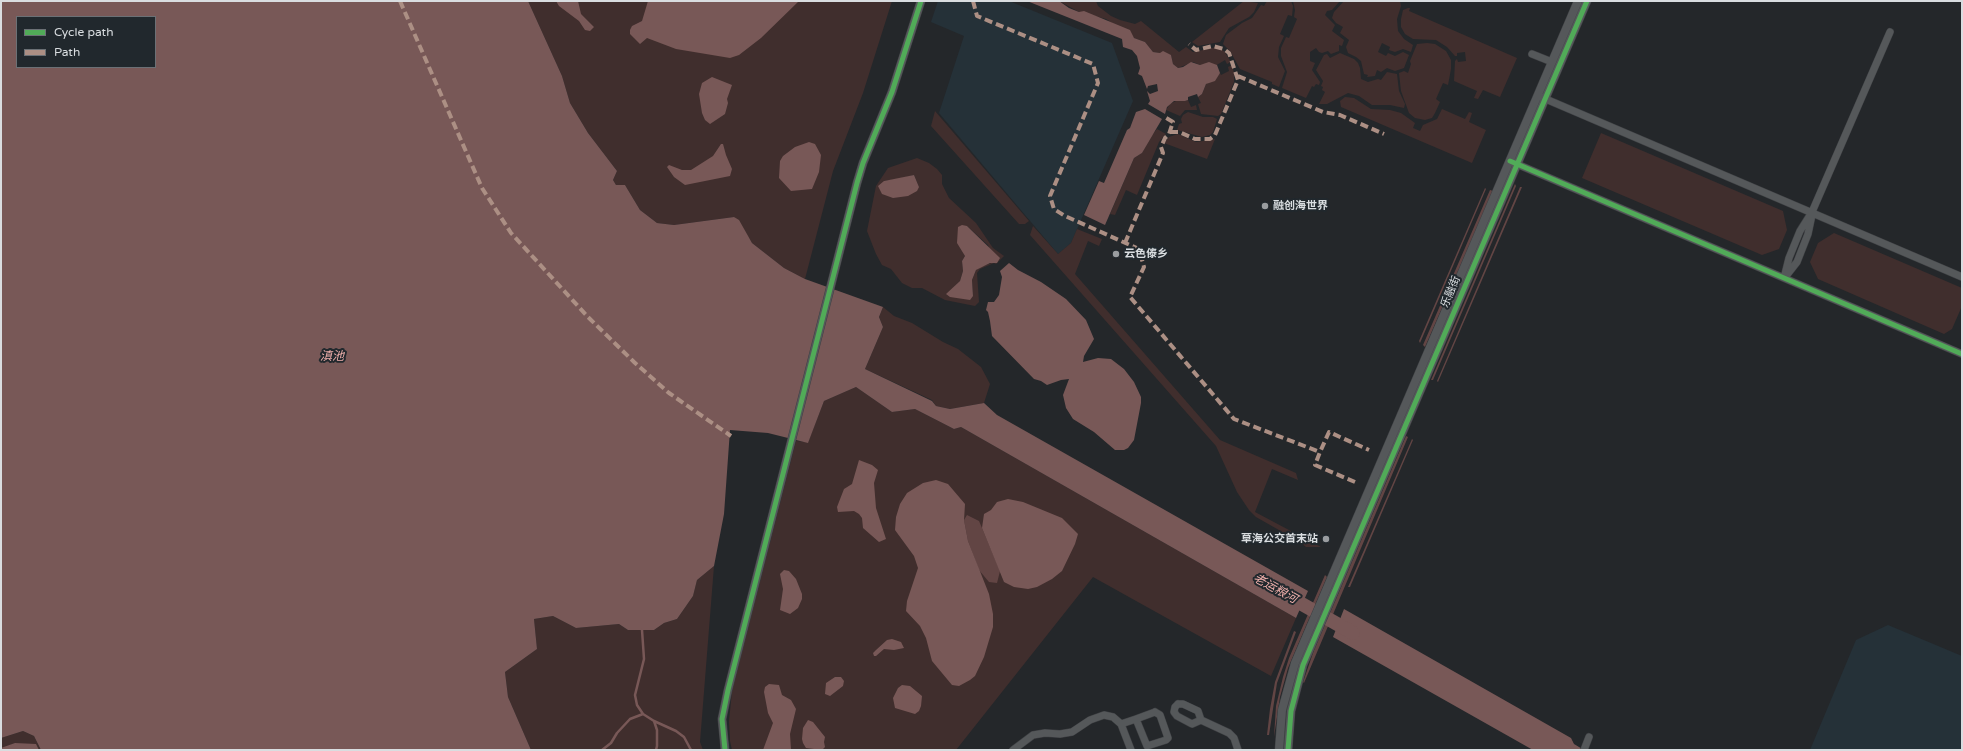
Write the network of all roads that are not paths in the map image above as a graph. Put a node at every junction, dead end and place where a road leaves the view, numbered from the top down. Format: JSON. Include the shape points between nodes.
{"nodes":[{"id":1,"x":920,"y":1,"type":"edge"},
{"id":2,"x":1578,"y":1,"type":"edge"},
{"id":3,"x":1587,"y":1,"type":"edge"},
{"id":4,"x":1890,"y":32,"type":"dead end"},
{"id":5,"x":1532,"y":54,"type":"dead end"},
{"id":6,"x":1552,"y":62,"type":"junction"},
{"id":7,"x":1541,"y":97,"type":"junction"},
{"id":8,"x":1514,"y":162,"type":"junction"},
{"id":9,"x":1812,"y":212,"type":"junction"},
{"id":10,"x":1962,"y":277,"type":"edge"},
{"id":11,"x":1784,"y":278,"type":"junction"},
{"id":12,"x":1962,"y":354,"type":"edge"},
{"id":13,"x":1311,"y":634,"type":"junction"},
{"id":14,"x":1136,"y":719,"type":"junction"},
{"id":15,"x":1201,"y":720,"type":"dead end"},
{"id":16,"x":1121,"y":724,"type":"junction"},
{"id":17,"x":1589,"y":737,"type":"dead end"},
{"id":18,"x":1159,"y":747,"type":"edge"},
{"id":19,"x":725,"y":750,"type":"edge"},
{"id":20,"x":1012,"y":750,"type":"edge"},
{"id":21,"x":1131,"y":750,"type":"edge"},
{"id":22,"x":1238,"y":750,"type":"edge"},
{"id":23,"x":1279,"y":750,"type":"edge"},
{"id":24,"x":1288,"y":750,"type":"edge"},
{"id":25,"x":1584,"y":750,"type":"edge"}],
"edges":[{"from":1,"to":19,"type":"street","via":[[892,92],[863,163],[855,190],[728,690],[722,719]]},
{"from":2,"to":6,"type":"street","name":"乐融街"},
{"from":3,"to":7,"type":"street","name":"乐融街"},
{"from":4,"to":9,"type":"street"},
{"from":5,"to":6,"type":"street"},
{"from":6,"to":7,"type":"street","name":"乐融街"},
{"from":7,"to":8,"type":"street","name":"乐融街"},
{"from":7,"to":9,"type":"street"},
{"from":8,"to":11,"type":"street"},
{"from":8,"to":13,"type":"street","name":"乐融街"},
{"from":9,"to":10,"type":"street"},
{"from":9,"to":11,"type":"street","via":[[1808,234],[1797,262]]},
{"from":11,"to":12,"type":"street"},
{"from":13,"to":23,"type":"street","via":[[1295,663],[1285,694]]},
{"from":13,"to":24,"type":"street","via":[[1294,694]]},
{"from":14,"to":16,"type":"street"},
{"from":14,"to":18,"type":"street","via":[[1146,744]]},
{"from":14,"to":18,"type":"street","via":[[1158,713],[1168,736]]},
{"from":15,"to":22,"type":"street","via":[[1229,733],[1234,738]]},
{"from":16,"to":20,"type":"street","via":[[1113,717],[1104,715],[1090,720],[1072,732],[1034,735]]},
{"from":16,"to":21,"type":"street"},
{"from":17,"to":25,"type":"street"}]}
